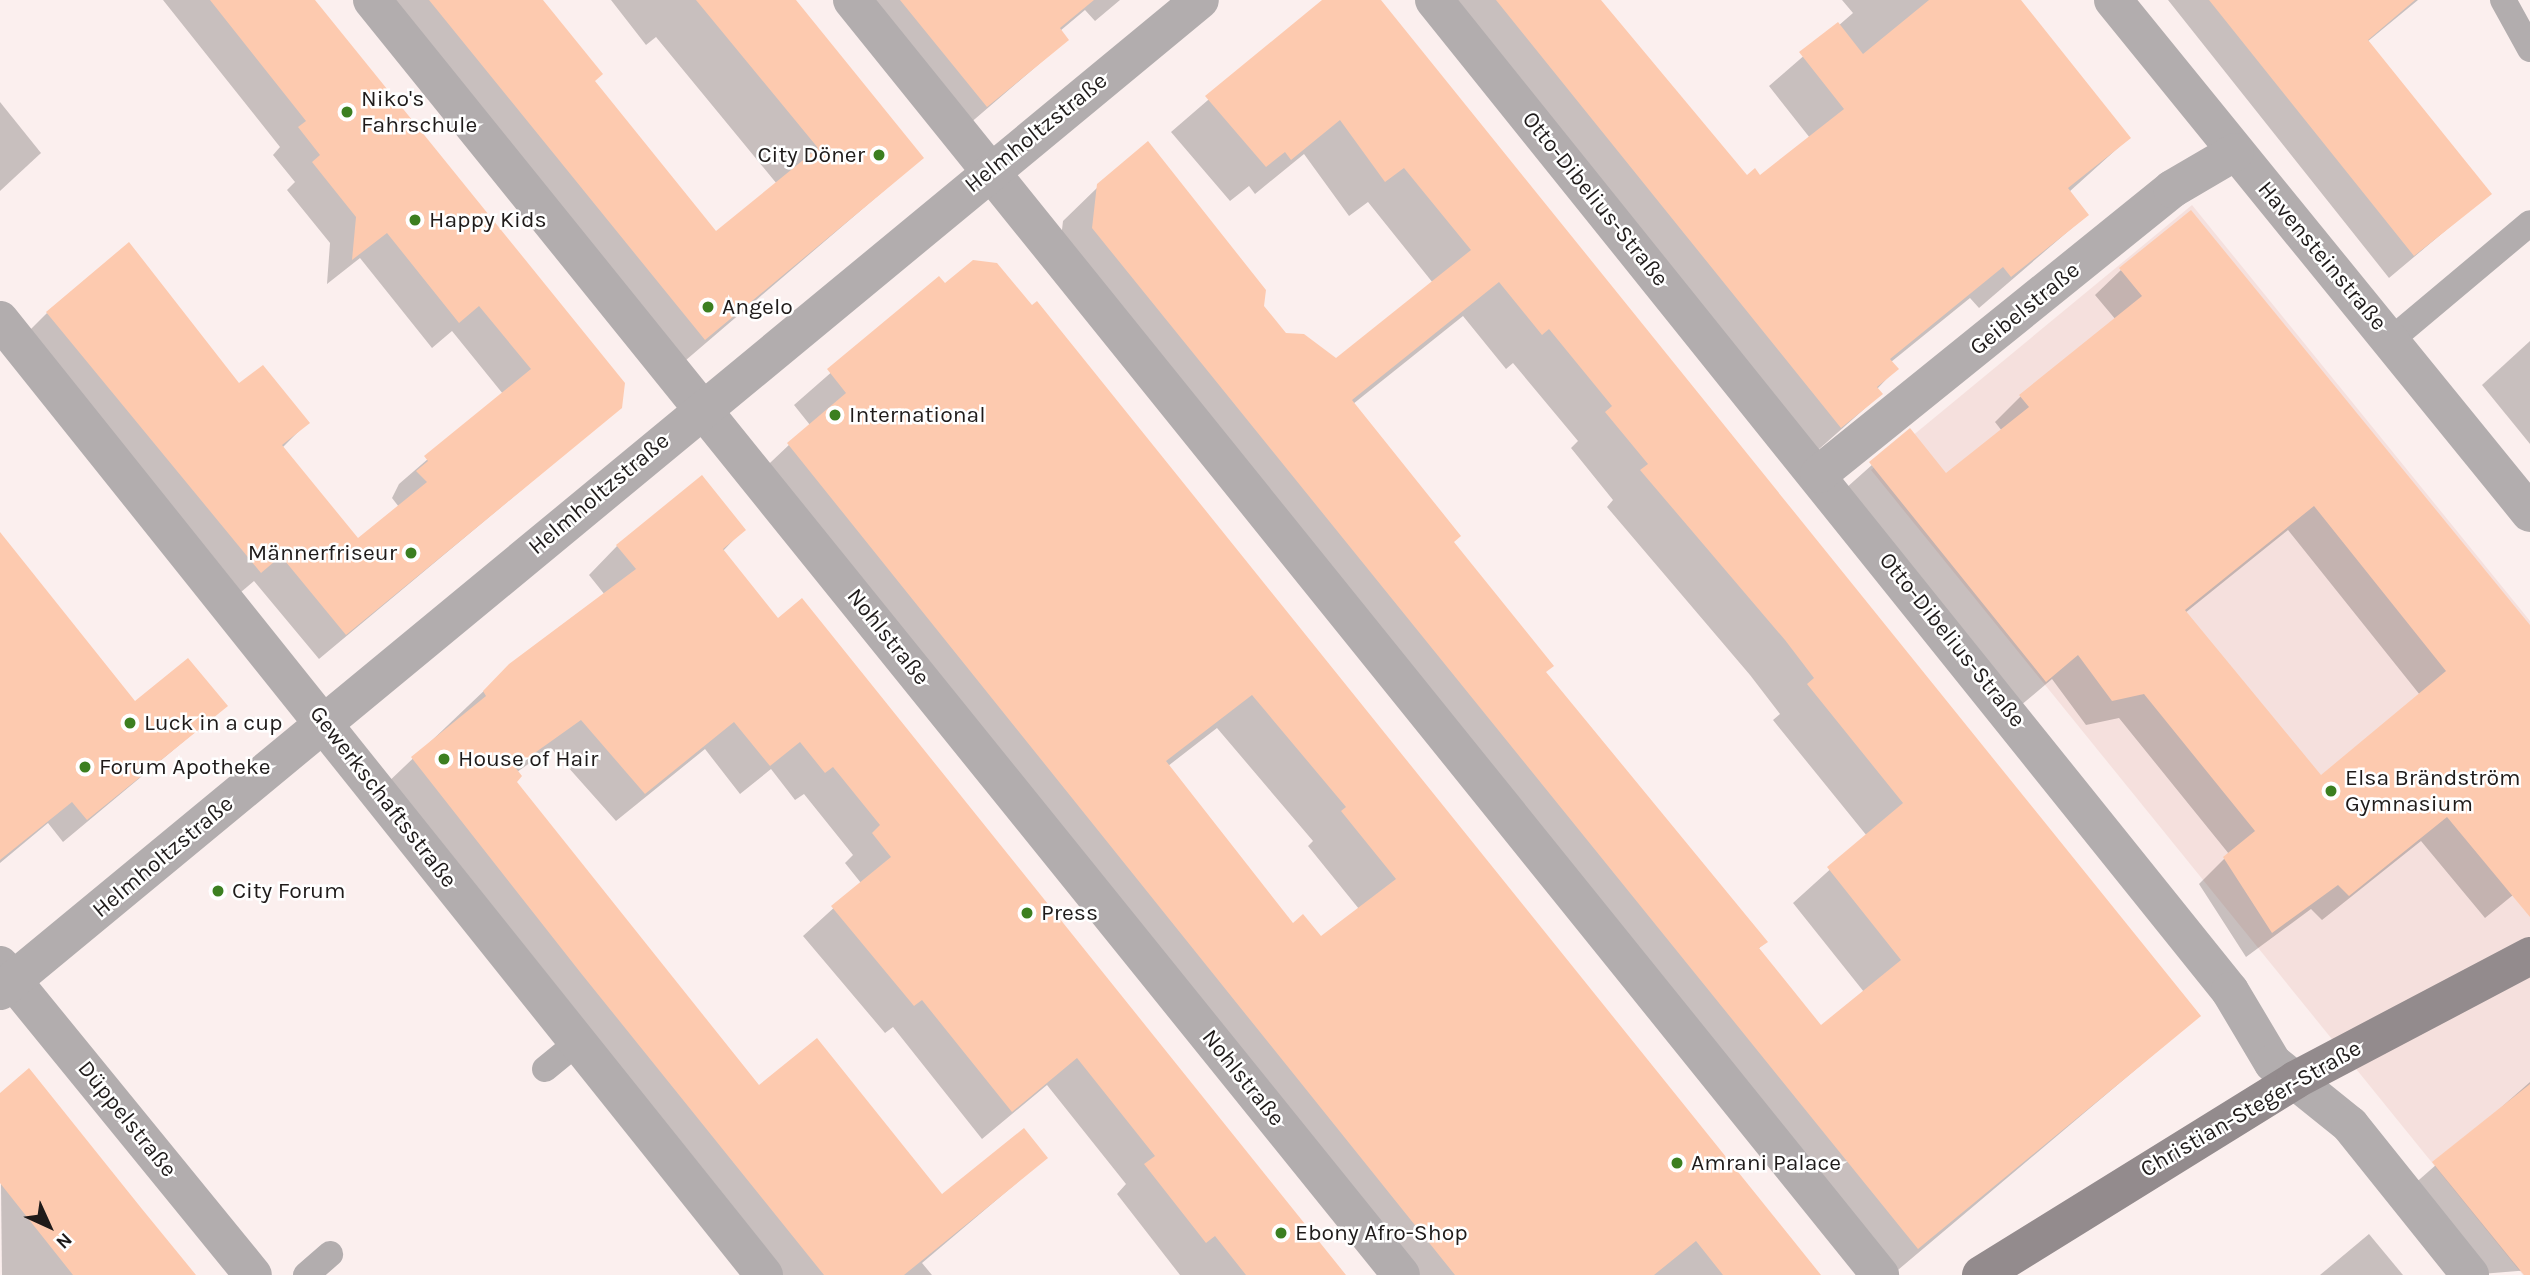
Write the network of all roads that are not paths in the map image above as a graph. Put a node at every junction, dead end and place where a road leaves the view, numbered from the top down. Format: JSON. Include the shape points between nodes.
{"nodes":[{"id":1,"x":372,"y":0,"type":"edge"},
{"id":2,"x":852,"y":0,"type":"edge"},
{"id":3,"x":1200,"y":0,"type":"edge"},
{"id":4,"x":1434,"y":0,"type":"edge"},
{"id":5,"x":2113,"y":0,"type":"edge"},
{"id":6,"x":2503,"y":0,"type":"edge"},
{"id":7,"x":2530,"y":49,"type":"edge"},
{"id":8,"x":2235,"y":152,"type":"junction"},
{"id":9,"x":990,"y":171,"type":"junction"},
{"id":10,"x":2530,"y":223,"type":"edge"},
{"id":11,"x":0,"y":320,"type":"edge"},
{"id":12,"x":2392,"y":339,"type":"junction"},
{"id":13,"x":704,"y":407,"type":"junction"},
{"id":14,"x":1819,"y":474,"type":"junction"},
{"id":15,"x":2530,"y":513,"type":"edge"},
{"id":16,"x":325,"y":722,"type":"junction"},
{"id":17,"x":2530,"y":956,"type":"edge"},
{"id":18,"x":4,"y":979,"type":"edge"},
{"id":19,"x":578,"y":1042,"type":"junction"},
{"id":20,"x":545,"y":1069,"type":"dead end"},
{"id":21,"x":2295,"y":1080,"type":"junction"},
{"id":22,"x":330,"y":1254,"type":"dead end"},
{"id":23,"x":253,"y":1275,"type":"edge"},
{"id":24,"x":306,"y":1275,"type":"edge"},
{"id":25,"x":764,"y":1275,"type":"edge"},
{"id":26,"x":1401,"y":1275,"type":"edge"},
{"id":27,"x":1880,"y":1275,"type":"edge"},
{"id":28,"x":1981,"y":1275,"type":"edge"},
{"id":29,"x":2470,"y":1275,"type":"edge"}],
"edges":[{"from":1,"to":13,"type":"street","name":"Nohlstraße"},
{"from":2,"to":9,"type":"street"},
{"from":3,"to":9,"type":"street","name":"Helmholtzstraße"},
{"from":4,"to":14,"type":"street","name":"Otto-Dibelius-Straße"},
{"from":5,"to":8,"type":"street","name":"Havensteinstraße"},
{"from":6,"to":7,"type":"lane"},
{"from":8,"to":12,"type":"street","name":"Havensteinstraße"},
{"from":8,"to":14,"type":"street","name":"Geibelstraße","via":[[2172,189]]},
{"from":9,"to":13,"type":"street","name":"Helmholtzstraße"},
{"from":9,"to":27,"type":"street"},
{"from":10,"to":12,"type":"lane"},
{"from":11,"to":16,"type":"street","name":"Gewerkschaftsstraße"},
{"from":12,"to":15,"type":"street","name":"Havensteinstraße"},
{"from":13,"to":16,"type":"street","name":"Helmholtzstraße"},
{"from":13,"to":26,"type":"street","name":"Nohlstraße"},
{"from":14,"to":21,"type":"street","name":"Otto-Dibelius-Straße","via":[[2230,991],[2273,1063]]},
{"from":16,"to":18,"type":"street","name":"Helmholtzstraße"},
{"from":16,"to":19,"type":"street","name":"Gewerkschaftsstraße"},
{"from":17,"to":21,"type":"main road","name":"Christian-Steger-Straße"},
{"from":18,"to":23,"type":"street","name":"Düppelstraße"},
{"from":19,"to":20,"type":"lane"},
{"from":19,"to":25,"type":"street","name":"Gewerkschaftsstraße"},
{"from":21,"to":28,"type":"main road","name":"Christian-Steger-Straße"},
{"from":21,"to":29,"type":"street","name":"Otto-Dibelius-Straße","via":[[2350,1125]]},
{"from":22,"to":24,"type":"lane"}]}
